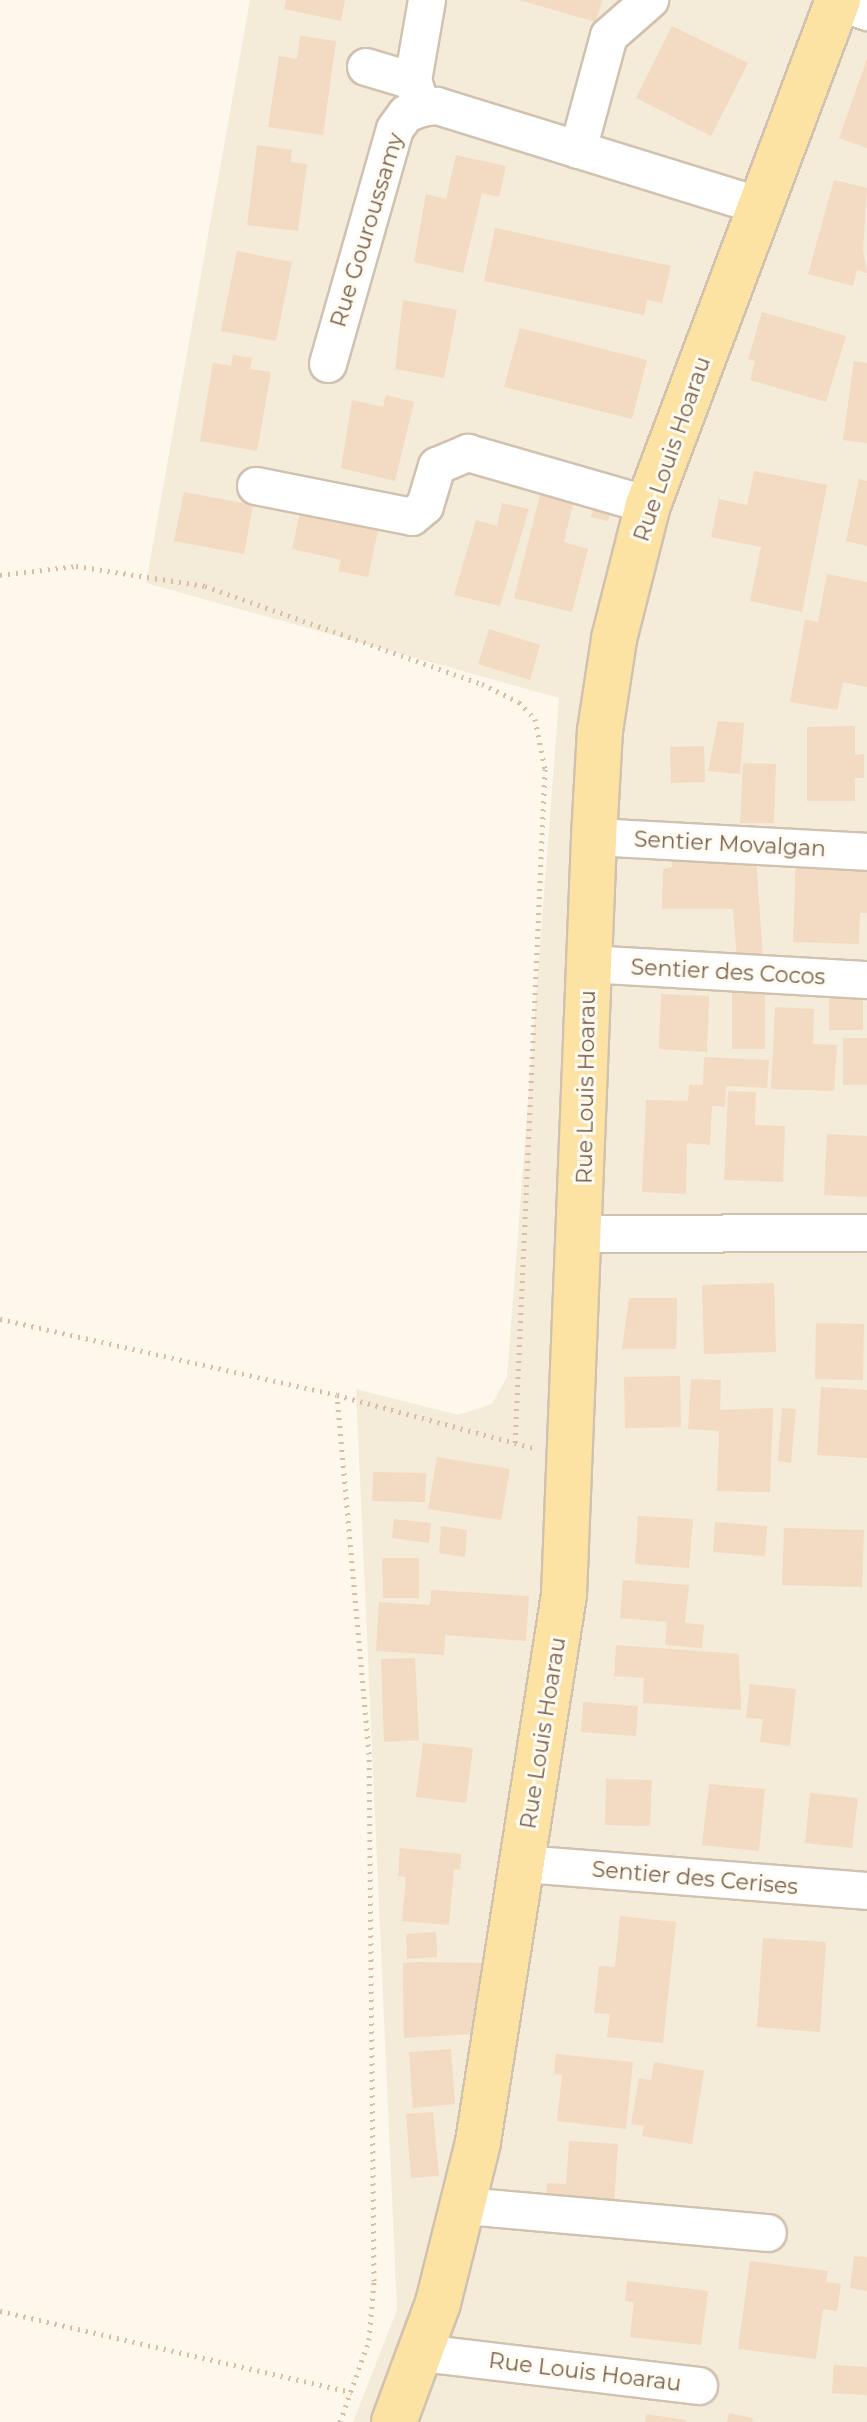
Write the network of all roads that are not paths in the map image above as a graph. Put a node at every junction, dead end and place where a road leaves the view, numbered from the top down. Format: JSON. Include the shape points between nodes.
{"nodes":[{"id":1,"x":427,"y":0,"type":"edge"},
{"id":2,"x":650,"y":0,"type":"edge"},
{"id":3,"x":848,"y":5,"type":"edge"},
{"id":4,"x":366,"y":67,"type":"dead end"},
{"id":5,"x":417,"y":94,"type":"junction"},
{"id":6,"x":578,"y":150,"type":"junction"},
{"id":7,"x":761,"y":206,"type":"junction"},
{"id":8,"x":328,"y":364,"type":"dead end"},
{"id":9,"x":256,"y":486,"type":"dead end"},
{"id":10,"x":648,"y":505,"type":"junction"},
{"id":11,"x":594,"y":837,"type":"junction"},
{"id":12,"x":867,"y":852,"type":"edge"},
{"id":13,"x":588,"y":964,"type":"junction"},
{"id":14,"x":867,"y":980,"type":"edge"},
{"id":15,"x":867,"y":1233,"type":"edge"},
{"id":16,"x":582,"y":1234,"type":"junction"},
{"id":17,"x":524,"y":1864,"type":"junction"},
{"id":18,"x":867,"y":1891,"type":"edge"},
{"id":19,"x":465,"y":2206,"type":"junction"},
{"id":20,"x":768,"y":2233,"type":"dead end"},
{"id":21,"x":422,"y":2353,"type":"junction"},
{"id":22,"x":699,"y":2386,"type":"dead end"},
{"id":23,"x":394,"y":2422,"type":"edge"}],
"edges":[{"from":1,"to":5,"type":"street"},
{"from":2,"to":6,"type":"street","via":[[609,36]]},
{"from":3,"to":7,"type":"main road","name":"Rue Louis Hoarau"},
{"from":4,"to":5,"type":"street","name":"Rue Gouroussamy"},
{"from":5,"to":6,"type":"street","name":"Rue Gouroussamy","via":[[437,106]]},
{"from":5,"to":8,"type":"street","name":"Rue Gouroussamy","via":[[395,129]]},
{"from":6,"to":7,"type":"street","name":"Rue Gouroussamy"},
{"from":7,"to":10,"type":"main road","name":"Rue Louis Hoarau"},
{"from":9,"to":10,"type":"street","via":[[412,517],[425,506],[437,466],[468,453]]},
{"from":10,"to":11,"type":"main road","name":"Rue Louis Hoarau","via":[[614,639],[600,731]]},
{"from":11,"to":12,"type":"street","name":"Sentier Movalgan"},
{"from":11,"to":13,"type":"main road","name":"Rue Louis Hoarau"},
{"from":13,"to":14,"type":"street","name":"Sentier des Cocos"},
{"from":13,"to":16,"type":"main road","name":"Rue Louis Hoarau"},
{"from":15,"to":16,"type":"street"},
{"from":16,"to":17,"type":"main road","name":"Rue Louis Hoarau","via":[[564,1595]]},
{"from":17,"to":18,"type":"street","name":"Sentier des Cerises"},
{"from":17,"to":19,"type":"main road","name":"Rue Louis Hoarau"},
{"from":19,"to":20,"type":"street"},
{"from":19,"to":21,"type":"main road","name":"Rue Louis Hoarau"},
{"from":21,"to":22,"type":"street","name":"Rue Louis Hoarau"},
{"from":21,"to":23,"type":"main road","name":"Rue Louis Hoarau"}]}
